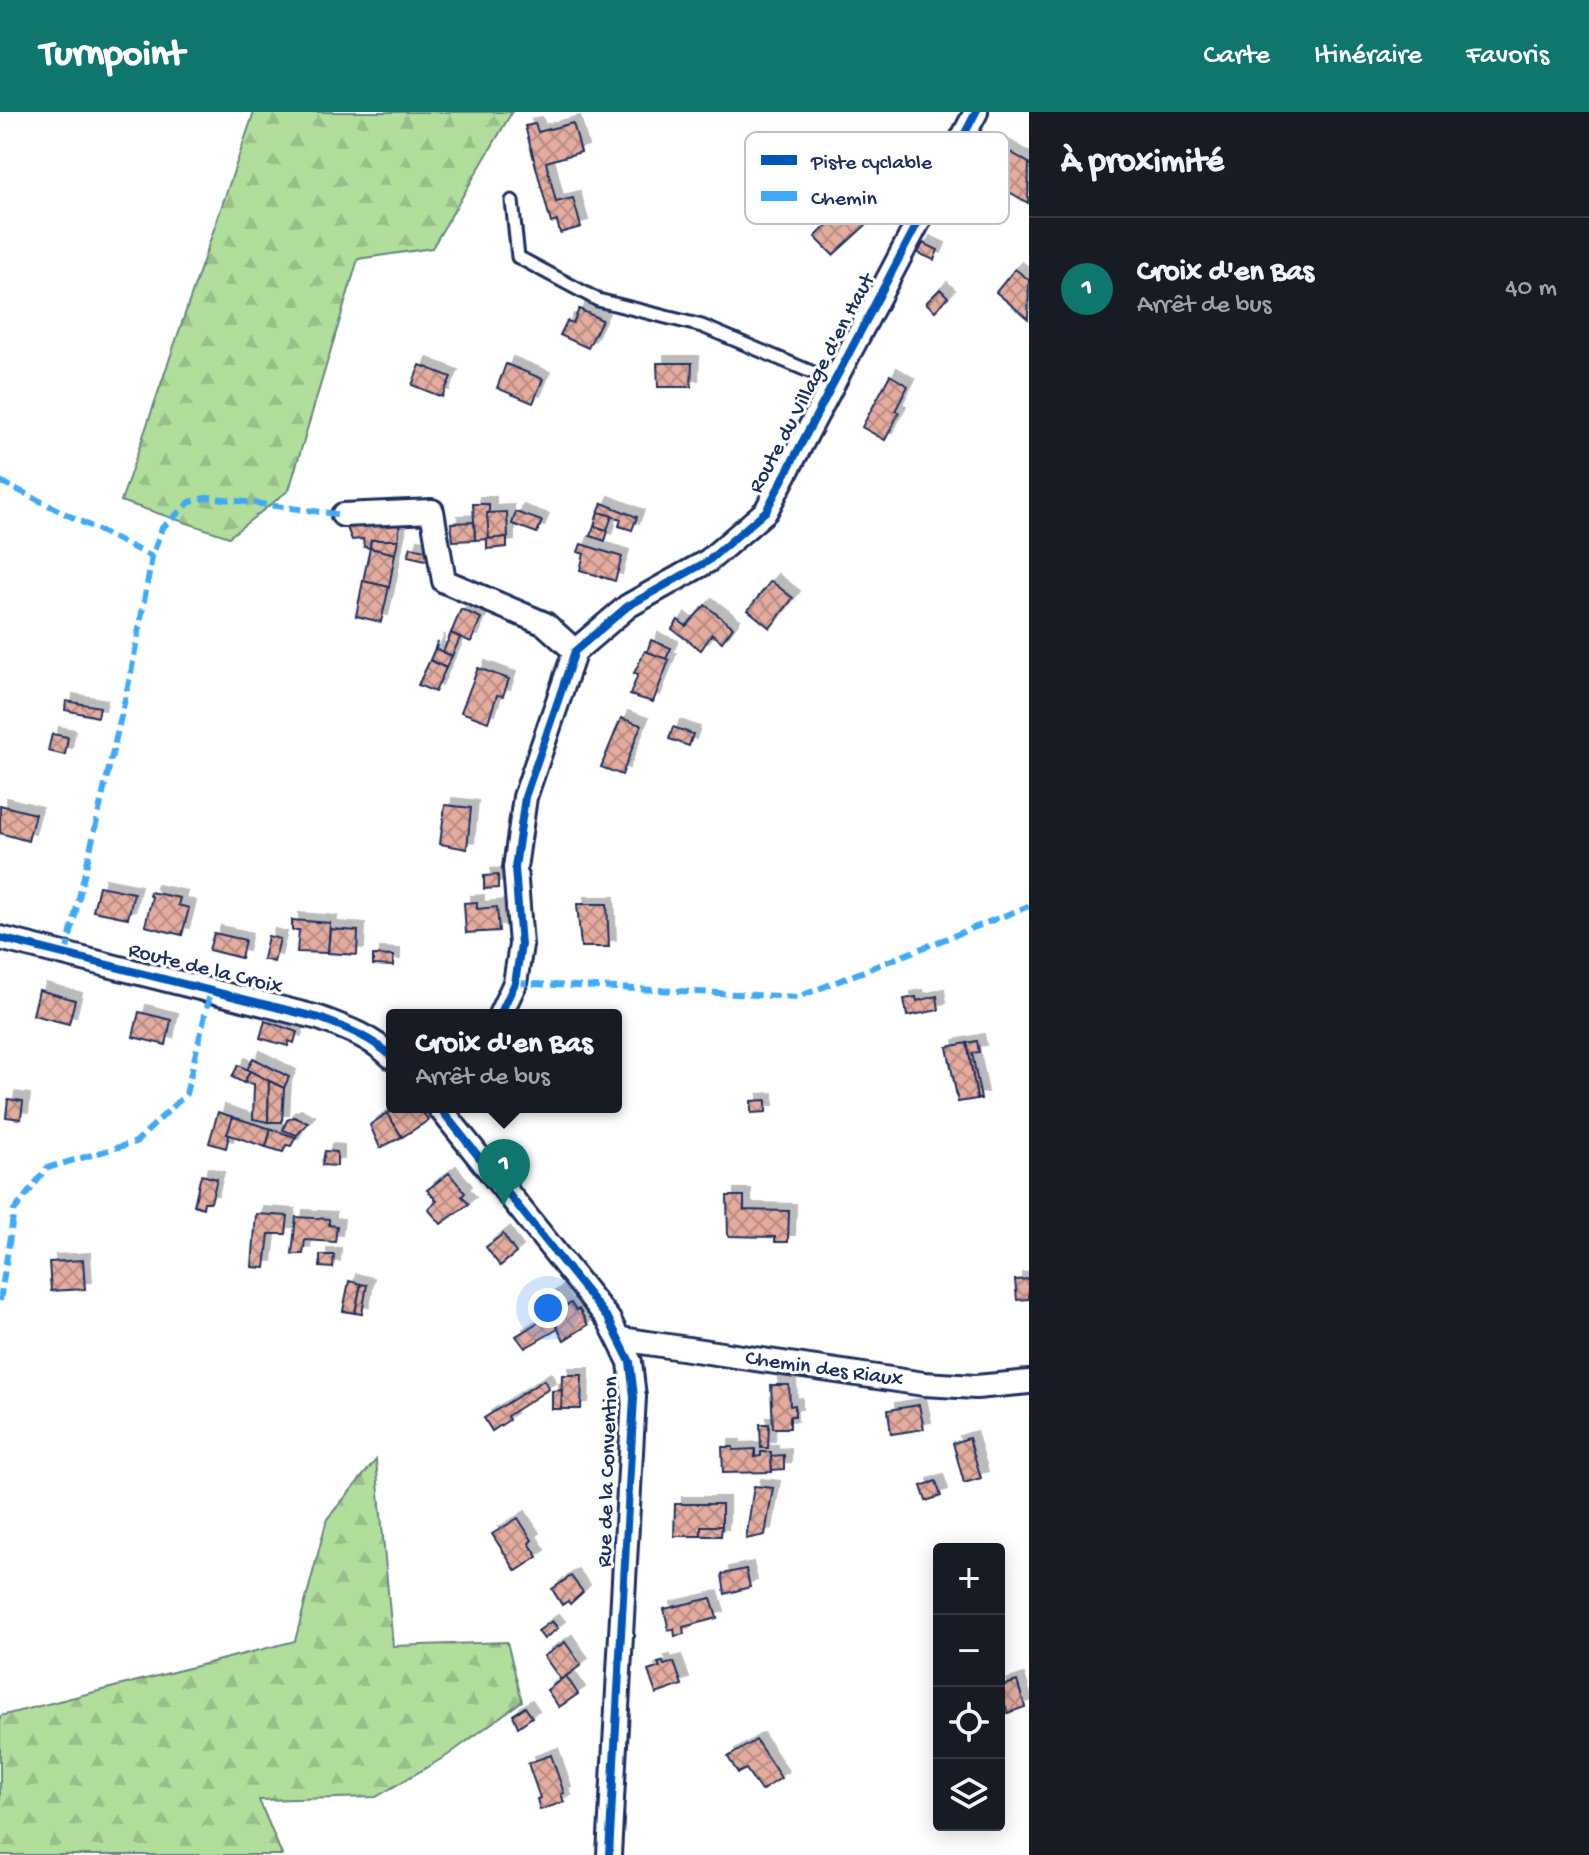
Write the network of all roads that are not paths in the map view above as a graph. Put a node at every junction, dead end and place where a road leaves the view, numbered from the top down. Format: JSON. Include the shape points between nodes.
{"nodes":[{"id":1,"x":976,"y":112,"type":"edge"},
{"id":2,"x":966,"y":132,"type":"edge"},
{"id":3,"x":512,"y":201,"type":"dead end"},
{"id":4,"x":918,"y":224,"type":"edge"},
{"id":5,"x":835,"y":382,"type":"junction"},
{"id":6,"x":343,"y":515,"type":"dead end"},
{"id":7,"x":575,"y":651,"type":"junction"},
{"id":8,"x":0,"y":938,"type":"edge"},
{"id":9,"x":503,"y":1009,"type":"edge"},
{"id":10,"x":386,"y":1052,"type":"edge"},
{"id":11,"x":444,"y":1113,"type":"edge"},
{"id":12,"x":621,"y":1339,"type":"junction"},
{"id":13,"x":1029,"y":1382,"type":"edge"},
{"id":14,"x":609,"y":1855,"type":"edge"}],
"edges":[{"from":1,"to":2,"type":"street","name":"Route du Village d'en Haut"},
{"from":3,"to":5,"type":"lane","via":[[518,257],[598,300],[702,326]]},
{"from":4,"to":5,"type":"street","name":"Route du Village d'en Haut"},
{"from":5,"to":7,"type":"street","name":"Route du Village d'en Haut","via":[[766,511],[708,561],[628,606]]},
{"from":6,"to":7,"type":"street","via":[[432,511],[444,581],[545,624]]},
{"from":7,"to":9,"type":"street","via":[[525,797],[515,868],[521,945],[515,983]]},
{"from":8,"to":10,"type":"street","name":"Route de la Croix","via":[[319,1018],[355,1031]]},
{"from":11,"to":12,"type":"street","name":"Rue de la Convention"},
{"from":12,"to":13,"type":"street","name":"Chemin des Riaux","via":[[924,1384]]},
{"from":12,"to":14,"type":"street","name":"Rue de la Convention","via":[[634,1397]]}]}
